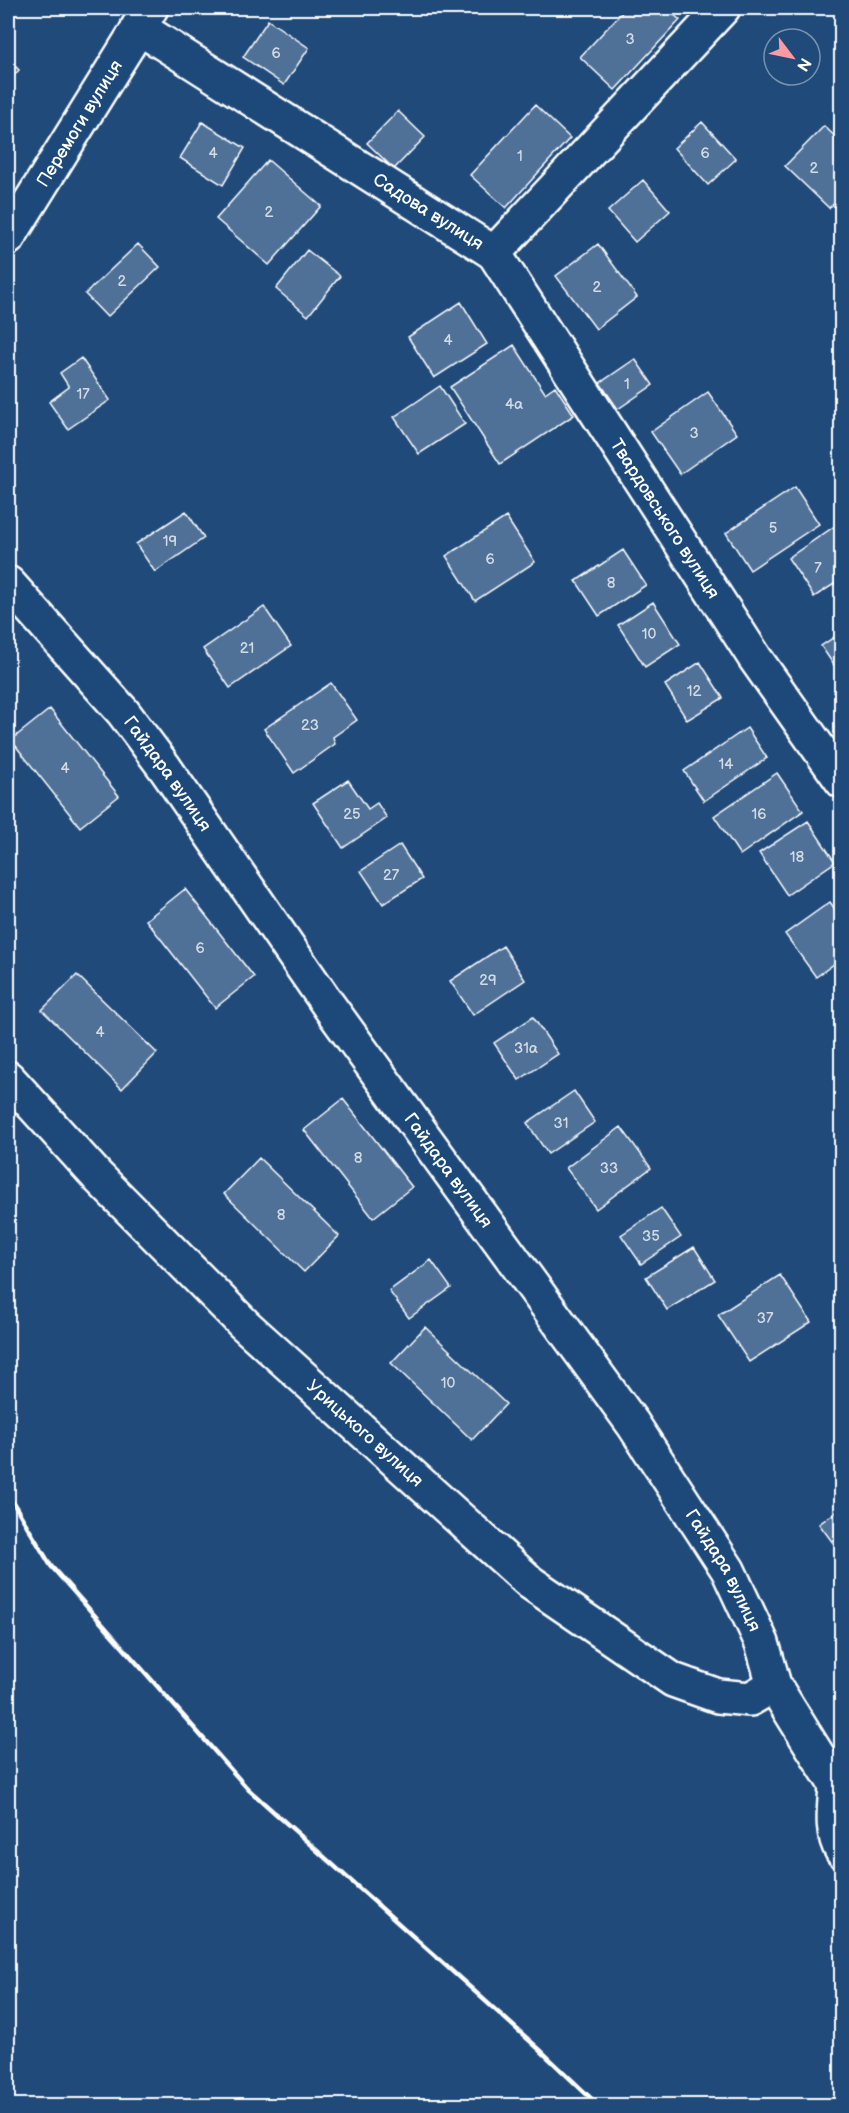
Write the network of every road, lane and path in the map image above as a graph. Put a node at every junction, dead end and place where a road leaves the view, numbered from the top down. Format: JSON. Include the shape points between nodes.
{"nodes":[{"id":1,"x":723,"y":8,"type":"edge"},
{"id":2,"x":145,"y":17,"type":"edge"},
{"id":3,"x":8,"y":238,"type":"edge"},
{"id":4,"x":494,"y":253,"type":"junction"},
{"id":5,"x":8,"y":583,"type":"edge"},
{"id":6,"x":842,"y":781,"type":"edge"},
{"id":7,"x":8,"y":1078,"type":"edge"},
{"id":8,"x":774,"y":1685,"type":"junction"},
{"id":9,"x":839,"y":1787,"type":"edge"},
{"id":10,"x":842,"y":1851,"type":"edge"}],
"edges":[{"from":1,"to":4,"type":"street","name":"Садова вулиця"},
{"from":2,"to":3,"type":"street","name":"Перемоги вулиця"},
{"from":2,"to":4,"type":"street","name":"Садова вулиця"},
{"from":4,"to":6,"type":"street","name":"Твардовського вулиця","via":[[756,658]]},
{"from":5,"to":8,"type":"street","name":"Гайдара вулиця","via":[[123,712],[165,768],[329,1006],[633,1424],[728,1570],[762,1643]]},
{"from":7,"to":8,"type":"street","name":"Урицького вулиця","via":[[99,1178],[244,1324],[531,1583],[673,1680],[718,1696],[750,1699]]},
{"from":8,"to":9,"type":"street","name":"Гайдара вулиця"},
{"from":9,"to":10,"type":"street","via":[[834,1820]]}]}
